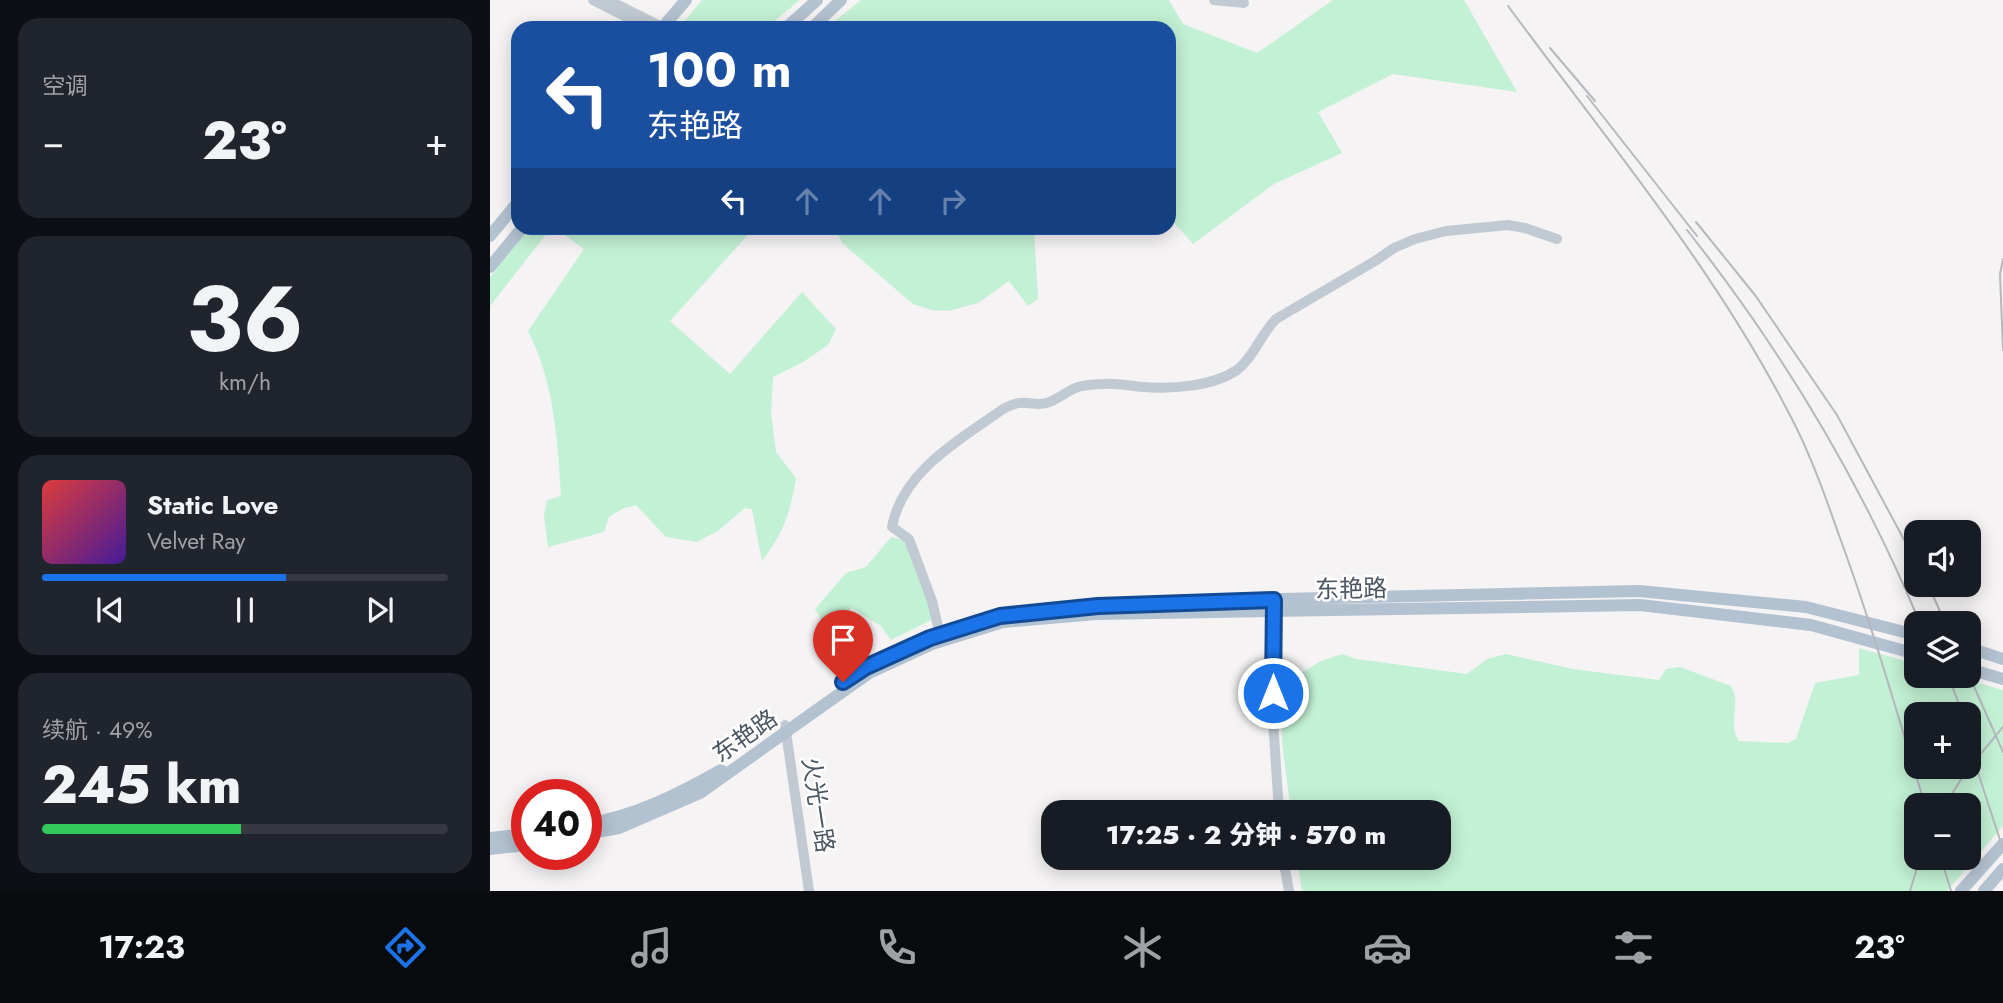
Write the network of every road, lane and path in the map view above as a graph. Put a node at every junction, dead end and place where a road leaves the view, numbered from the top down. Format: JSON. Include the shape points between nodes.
{"nodes":[{"id":1,"x":593,"y":0,"type":"edge"},
{"id":2,"x":608,"y":0,"type":"edge"},
{"id":3,"x":686,"y":0,"type":"edge"},
{"id":4,"x":695,"y":0,"type":"edge"},
{"id":5,"x":817,"y":0,"type":"edge"},
{"id":6,"x":841,"y":0,"type":"edge"},
{"id":7,"x":1214,"y":0,"type":"edge"},
{"id":8,"x":1244,"y":4,"type":"dead end"},
{"id":9,"x":634,"y":21,"type":"edge"},
{"id":10,"x":649,"y":21,"type":"edge"},
{"id":11,"x":669,"y":21,"type":"edge"},
{"id":12,"x":678,"y":21,"type":"edge"},
{"id":13,"x":794,"y":21,"type":"edge"},
{"id":14,"x":819,"y":21,"type":"edge"},
{"id":15,"x":511,"y":200,"type":"edge"},
{"id":16,"x":511,"y":210,"type":"edge"},
{"id":17,"x":511,"y":220,"type":"edge"},
{"id":18,"x":490,"y":225,"type":"edge"},
{"id":19,"x":516,"y":235,"type":"edge"},
{"id":20,"x":490,"y":236,"type":"edge"},
{"id":21,"x":1557,"y":239,"type":"dead end"},
{"id":22,"x":490,"y":245,"type":"edge"},
{"id":23,"x":490,"y":267,"type":"edge"},
{"id":24,"x":1274,"y":606,"type":"junction"},
{"id":25,"x":1904,"y":632,"type":"edge"},
{"id":26,"x":940,"y":635,"type":"junction"},
{"id":27,"x":1904,"y":651,"type":"edge"},
{"id":28,"x":1981,"y":652,"type":"edge"},
{"id":29,"x":2003,"y":659,"type":"edge"},
{"id":30,"x":1981,"y":673,"type":"edge"},
{"id":31,"x":2003,"y":679,"type":"edge"},
{"id":32,"x":785,"y":728,"type":"junction"},
{"id":33,"x":1278,"y":800,"type":"edge"},
{"id":34,"x":602,"y":822,"type":"edge"},
{"id":35,"x":602,"y":831,"type":"edge"},
{"id":36,"x":511,"y":836,"type":"edge"},
{"id":37,"x":490,"y":838,"type":"edge"},
{"id":38,"x":2003,"y":844,"type":"edge"},
{"id":39,"x":511,"y":847,"type":"edge"},
{"id":40,"x":490,"y":849,"type":"edge"},
{"id":41,"x":2003,"y":869,"type":"edge"},
{"id":42,"x":1285,"y":870,"type":"edge"},
{"id":43,"x":809,"y":891,"type":"edge"},
{"id":44,"x":1289,"y":891,"type":"edge"},
{"id":45,"x":1961,"y":891,"type":"edge"},
{"id":46,"x":1984,"y":891,"type":"edge"}],
"edges":[{"from":1,"to":9,"type":"street"},
{"from":2,"to":10,"type":"street"},
{"from":3,"to":11,"type":"main road"},
{"from":4,"to":12,"type":"main road"},
{"from":5,"to":13,"type":"main road"},
{"from":6,"to":14,"type":"main road"},
{"from":7,"to":8,"type":"street"},
{"from":15,"to":18,"type":"main road"},
{"from":16,"to":20,"type":"main road"},
{"from":17,"to":22,"type":"main road"},
{"from":19,"to":23,"type":"main road"},
{"from":21,"to":26,"type":"street","via":[[1508,225],[1415,239],[1276,319],[1234,372],[1186,386],[1078,387],[1039,404],[1031,401],[1003,408],[931,461],[893,519],[892,527],[909,539]]},
{"from":24,"to":25,"type":"main road","name":"东艳路","via":[[1639,591],[1806,607]]},
{"from":24,"to":26,"type":"main road","name":"东艳路","via":[[1098,606],[1000,616]]},
{"from":24,"to":27,"type":"main road","name":"东艳路","via":[[1640,605],[1811,625]]},
{"from":24,"to":32,"type":"main road","name":"东艳路","via":[[1003,622],[932,644],[869,673]]},
{"from":24,"to":33,"type":"street"},
{"from":26,"to":32,"type":"main road","name":"东艳路","via":[[866,667]]},
{"from":28,"to":29,"type":"main road"},
{"from":30,"to":31,"type":"main road"},
{"from":32,"to":34,"type":"main road","name":"东艳路","via":[[670,798]]},
{"from":32,"to":35,"type":"main road","name":"东艳路","via":[[700,793]]},
{"from":32,"to":43,"type":"street","name":"火光一路"},
{"from":36,"to":37,"type":"main road"},
{"from":38,"to":45,"type":"main road"},
{"from":39,"to":40,"type":"main road"},
{"from":41,"to":46,"type":"main road"},
{"from":42,"to":44,"type":"street"}]}
